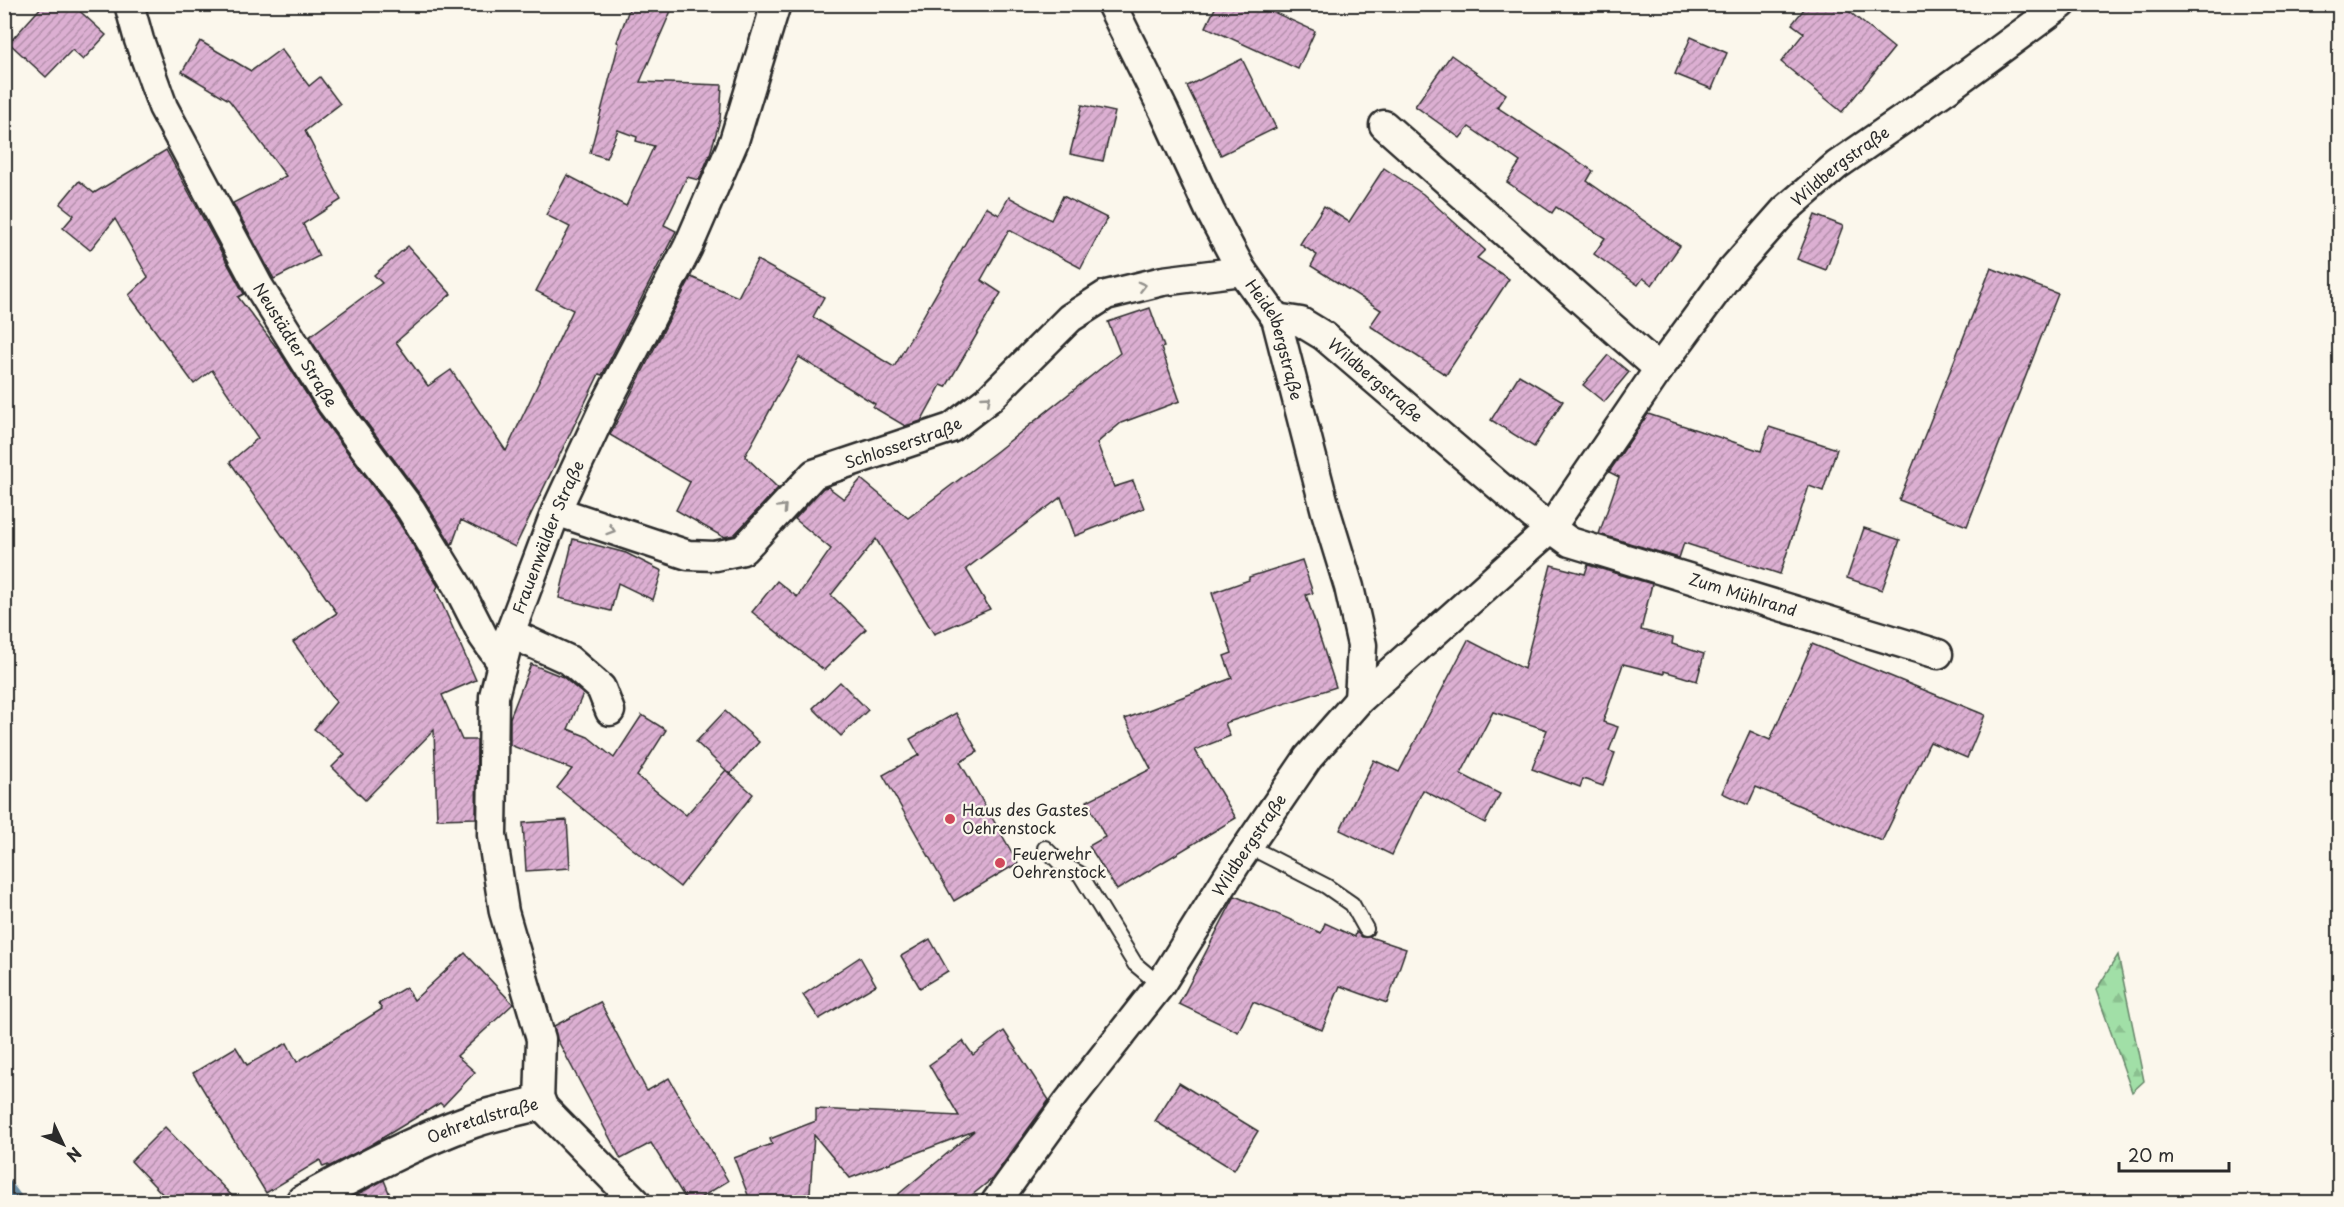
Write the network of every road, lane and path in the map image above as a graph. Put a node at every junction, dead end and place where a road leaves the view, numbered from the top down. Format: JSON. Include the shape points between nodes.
{"nodes":[{"id":1,"x":129,"y":4,"type":"edge"},
{"id":2,"x":776,"y":4,"type":"edge"},
{"id":3,"x":1111,"y":4,"type":"edge"},
{"id":4,"x":2062,"y":4,"type":"edge"},
{"id":5,"x":1384,"y":125,"type":"dead end"},
{"id":6,"x":1242,"y":271,"type":"junction"},
{"id":7,"x":1276,"y":318,"type":"junction"},
{"id":8,"x":1659,"y":369,"type":"junction"},
{"id":9,"x":556,"y":511,"type":"junction"},
{"id":10,"x":1550,"y":529,"type":"junction"},
{"id":11,"x":510,"y":633,"type":"junction"},
{"id":12,"x":1938,"y":654,"type":"dead end"},
{"id":13,"x":502,"y":663,"type":"junction"},
{"id":14,"x":1359,"y":700,"type":"junction"},
{"id":15,"x":610,"y":711,"type":"dead end"},
{"id":16,"x":1248,"y":846,"type":"junction"},
{"id":17,"x":1045,"y":848,"type":"dead end"},
{"id":18,"x":1366,"y":929,"type":"dead end"},
{"id":19,"x":1160,"y":985,"type":"junction"},
{"id":20,"x":539,"y":1103,"type":"junction"},
{"id":21,"x":303,"y":1203,"type":"edge"},
{"id":22,"x":636,"y":1203,"type":"edge"},
{"id":23,"x":996,"y":1203,"type":"edge"}],
"edges":[{"from":1,"to":13,"type":"street","name":"Neustädter Straße","via":[[163,107],[259,287],[332,404],[411,510]]},
{"from":2,"to":9,"type":"street","name":"Frauenwälder Straße","via":[[734,141],[688,247],[604,408]]},
{"from":3,"to":6,"type":"street","name":"Heidelbergstraße"},
{"from":4,"to":8,"type":"street","name":"Wildbergstraße","via":[[1837,165],[1785,210],[1731,271]]},
{"from":5,"to":8,"type":"street"},
{"from":6,"to":7,"type":"street","name":"Heidelbergstraße"},
{"from":9,"to":6,"type":"street","name":"Schlosserstraße","one_way":true,"via":[[688,555],[715,556],[743,550],[814,474],[951,428],[990,398],[1070,318],[1106,295],[1163,281]]},
{"from":7,"to":10,"type":"street","name":"Wildbergstraße","via":[[1301,322],[1324,336]]},
{"from":7,"to":14,"type":"street","name":"Heidelbergstraße","via":[[1362,645]]},
{"from":8,"to":10,"type":"street","name":"Wildbergstraße"},
{"from":9,"to":11,"type":"street","name":"Frauenwälder Straße"},
{"from":10,"to":12,"type":"street","name":"Zum Mühlrand","via":[[1570,542]]},
{"from":10,"to":14,"type":"street","name":"Wildbergstraße"},
{"from":11,"to":13,"type":"street","name":"Frauenwälder Straße"},
{"from":11,"to":15,"type":"street","via":[[569,660],[601,688]]},
{"from":13,"to":20,"type":"street","name":"Frauenwälder Straße","via":[[494,696],[492,835],[504,912],[541,1039]]},
{"from":14,"to":16,"type":"street","name":"Wildbergstraße","via":[[1308,758]]},
{"from":16,"to":18,"type":"lane","via":[[1326,886],[1352,904]]},
{"from":16,"to":19,"type":"street","name":"Wildbergstraße"},
{"from":17,"to":19,"type":"lane","via":[[1060,863],[1080,874],[1135,964]]},
{"from":19,"to":23,"type":"street","name":"Wildbergstraße","via":[[1068,1102]]},
{"from":20,"to":21,"type":"street","name":"Oehretalstraße","via":[[438,1134],[364,1168]]},
{"from":20,"to":22,"type":"street","name":"Oehretalstraße"}]}
